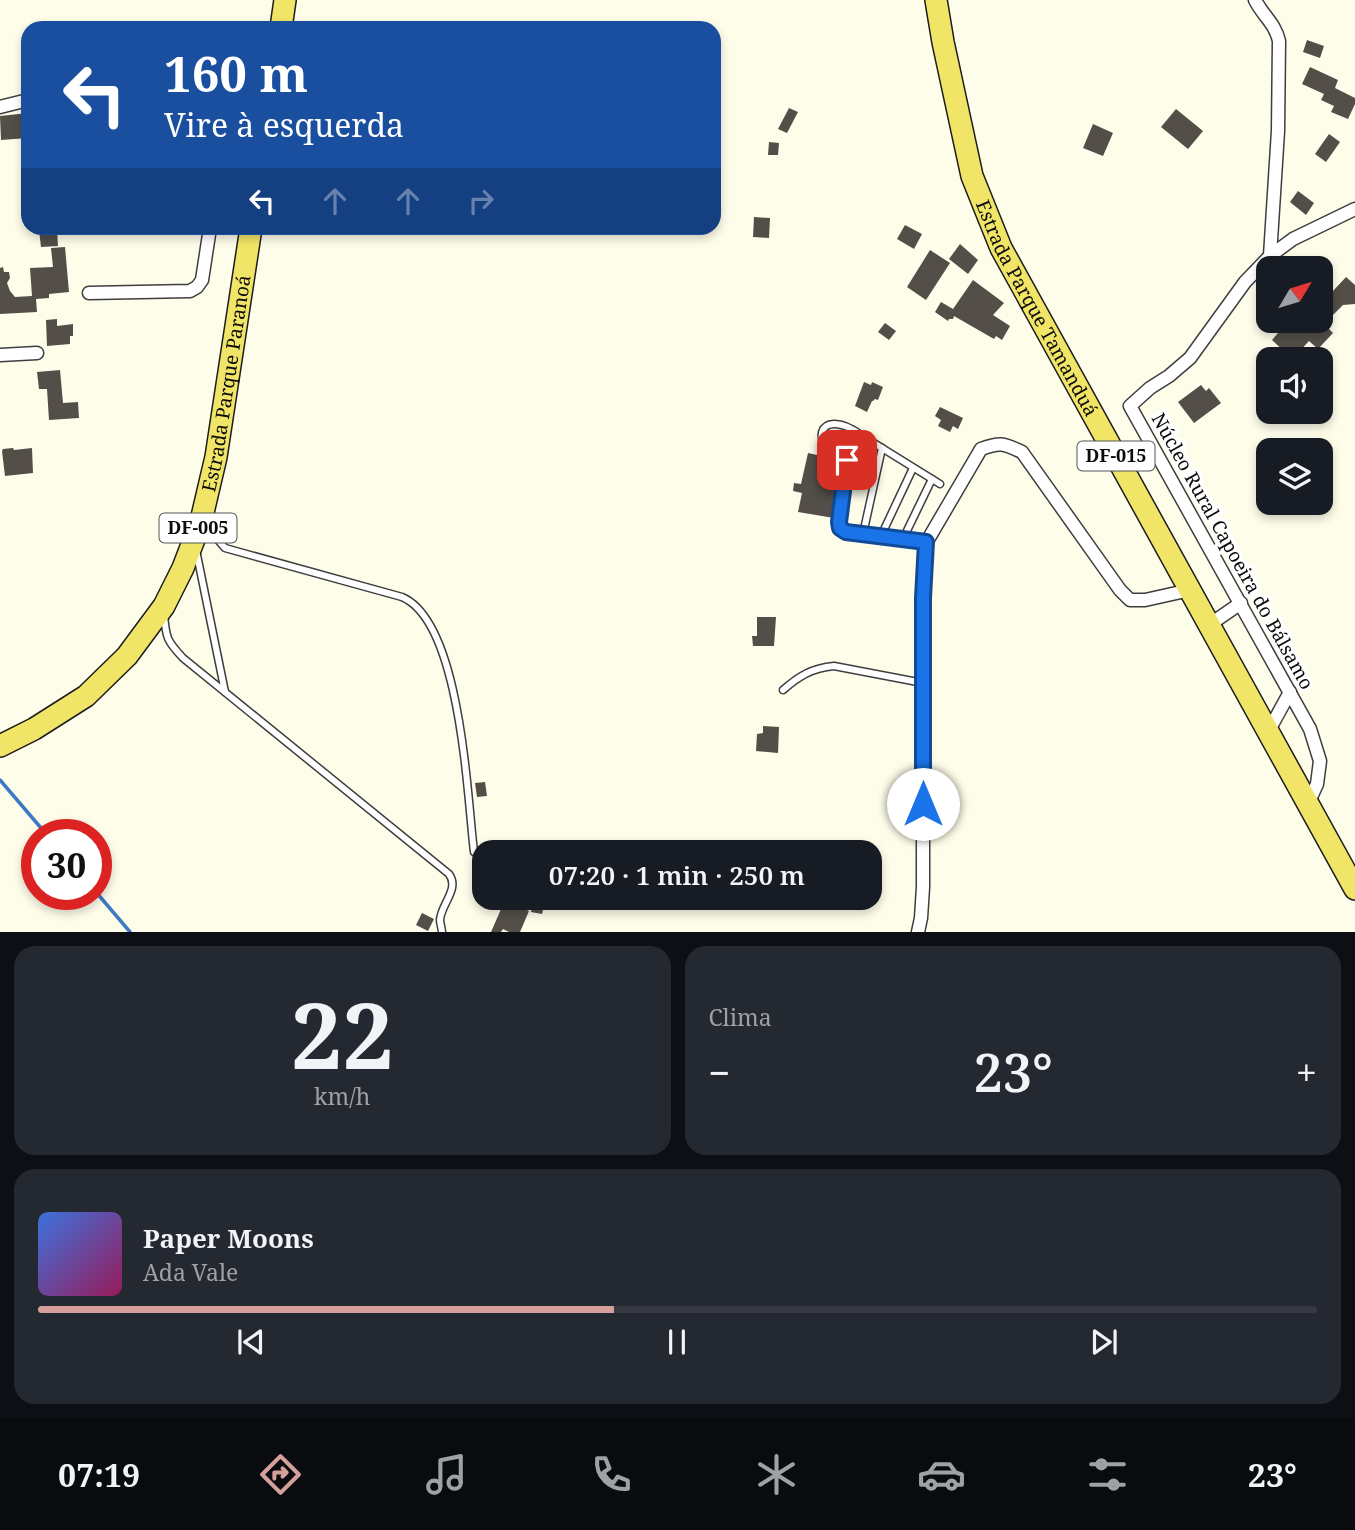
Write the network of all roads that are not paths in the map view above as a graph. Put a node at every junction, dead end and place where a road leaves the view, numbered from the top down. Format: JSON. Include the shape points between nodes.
{"nodes":[{"id":1,"x":285,"y":0,"type":"edge"},
{"id":2,"x":936,"y":0,"type":"edge"},
{"id":3,"x":1255,"y":0,"type":"edge"},
{"id":4,"x":282,"y":21,"type":"edge"},
{"id":5,"x":21,"y":102,"type":"edge"},
{"id":6,"x":0,"y":107,"type":"edge"},
{"id":7,"x":1355,"y":208,"type":"edge"},
{"id":8,"x":209,"y":235,"type":"edge"},
{"id":9,"x":250,"y":235,"type":"edge"},
{"id":10,"x":1270,"y":256,"type":"joint"},
{"id":11,"x":1256,"y":271,"type":"edge"},
{"id":12,"x":89,"y":293,"type":"dead end"},
{"id":13,"x":37,"y":353,"type":"dead end"},
{"id":14,"x":0,"y":355,"type":"edge"},
{"id":15,"x":861,"y":435,"type":"junction"},
{"id":16,"x":882,"y":448,"type":"junction"},
{"id":17,"x":850,"y":452,"type":"junction"},
{"id":18,"x":913,"y":468,"type":"junction"},
{"id":19,"x":932,"y":479,"type":"junction"},
{"id":20,"x":940,"y":484,"type":"dead end"},
{"id":21,"x":198,"y":530,"type":"junction"},
{"id":22,"x":863,"y":534,"type":"junction"},
{"id":23,"x":881,"y":536,"type":"junction"},
{"id":24,"x":903,"y":539,"type":"junction"},
{"id":25,"x":926,"y":542,"type":"junction"},
{"id":26,"x":1190,"y":590,"type":"junction"},
{"id":27,"x":1241,"y":603,"type":"junction"},
{"id":28,"x":163,"y":606,"type":"junction"},
{"id":29,"x":1209,"y":625,"type":"junction"},
{"id":30,"x":923,"y":683,"type":"junction"},
{"id":31,"x":783,"y":690,"type":"dead end"},
{"id":32,"x":225,"y":692,"type":"junction"},
{"id":33,"x":1290,"y":692,"type":"junction"},
{"id":34,"x":1268,"y":732,"type":"junction"},
{"id":35,"x":0,"y":746,"type":"edge"},
{"id":36,"x":1308,"y":804,"type":"junction"},
{"id":37,"x":473,"y":840,"type":"edge"},
{"id":38,"x":1355,"y":890,"type":"edge"},
{"id":39,"x":442,"y":932,"type":"edge"},
{"id":40,"x":918,"y":932,"type":"edge"}],
"edges":[{"from":1,"to":4,"type":"main road"},
{"from":2,"to":26,"type":"main road","name":"Estrada Parque Tamanduá","number":"DF-015","via":[[972,176],[1001,248]]},
{"from":3,"to":10,"type":"street","via":[[1272,22],[1279,41]]},
{"from":5,"to":6,"type":"street"},
{"from":7,"to":10,"type":"street","name":"Núcleo Rural Capoeira do Bálsamo"},
{"from":8,"to":12,"type":"street","via":[[202,281],[190,292]]},
{"from":9,"to":21,"type":"main road","name":"Estrada Parque Paranoá","number":"DF-005","via":[[216,457]]},
{"from":11,"to":27,"type":"street","name":"Núcleo Rural Capoeira do Bálsamo","via":[[1190,358],[1130,406]]},
{"from":13,"to":14,"type":"street"},
{"from":15,"to":16,"type":"lane"},
{"from":15,"to":17,"type":"lane"},
{"from":15,"to":17,"type":"lane","via":[[844,425],[824,428],[825,444]]},
{"from":16,"to":18,"type":"lane"},
{"from":16,"to":22,"type":"lane"},
{"from":17,"to":22,"type":"lane","via":[[839,526]]},
{"from":18,"to":19,"type":"lane"},
{"from":18,"to":23,"type":"lane"},
{"from":19,"to":20,"type":"lane"},
{"from":19,"to":24,"type":"lane"},
{"from":21,"to":28,"type":"main road","name":"Estrada Parque Paranoá","number":"DF-005"},
{"from":21,"to":32,"type":"lane"},
{"from":21,"to":37,"type":"lane","via":[[225,548],[402,597],[424,615],[445,660],[456,702]]},
{"from":22,"to":23,"type":"lane"},
{"from":23,"to":24,"type":"lane"},
{"from":24,"to":25,"type":"lane"},
{"from":25,"to":26,"type":"street","via":[[981,449],[1005,444],[1022,452],[1130,600]]},
{"from":25,"to":30,"type":"street"},
{"from":26,"to":29,"type":"main road","name":"Estrada Parque Tamanduá","number":"DF-015"},
{"from":27,"to":29,"type":"street"},
{"from":27,"to":33,"type":"street","name":"Núcleo Rural Capoeira do Bálsamo"},
{"from":28,"to":32,"type":"lane","via":[[166,637],[172,647]]},
{"from":28,"to":35,"type":"main road","name":"Estrada Parque Paranoá","number":"DF-005","via":[[127,656],[86,696]]},
{"from":29,"to":34,"type":"main road","name":"Estrada Parque Tamanduá","number":"DF-015"},
{"from":30,"to":31,"type":"lane","via":[[834,666],[807,671]]},
{"from":30,"to":40,"type":"street","via":[[923,887]]},
{"from":32,"to":39,"type":"lane","via":[[449,874],[453,886],[440,919]]},
{"from":33,"to":34,"type":"street"},
{"from":33,"to":36,"type":"street","name":"Núcleo Rural Capoeira do Bálsamo","via":[[1310,729],[1320,761]]},
{"from":34,"to":36,"type":"main road","name":"Estrada Parque Tamanduá","number":"DF-015"},
{"from":36,"to":38,"type":"main road","name":"Estrada Parque Tamanduá","number":"DF-015"}]}
